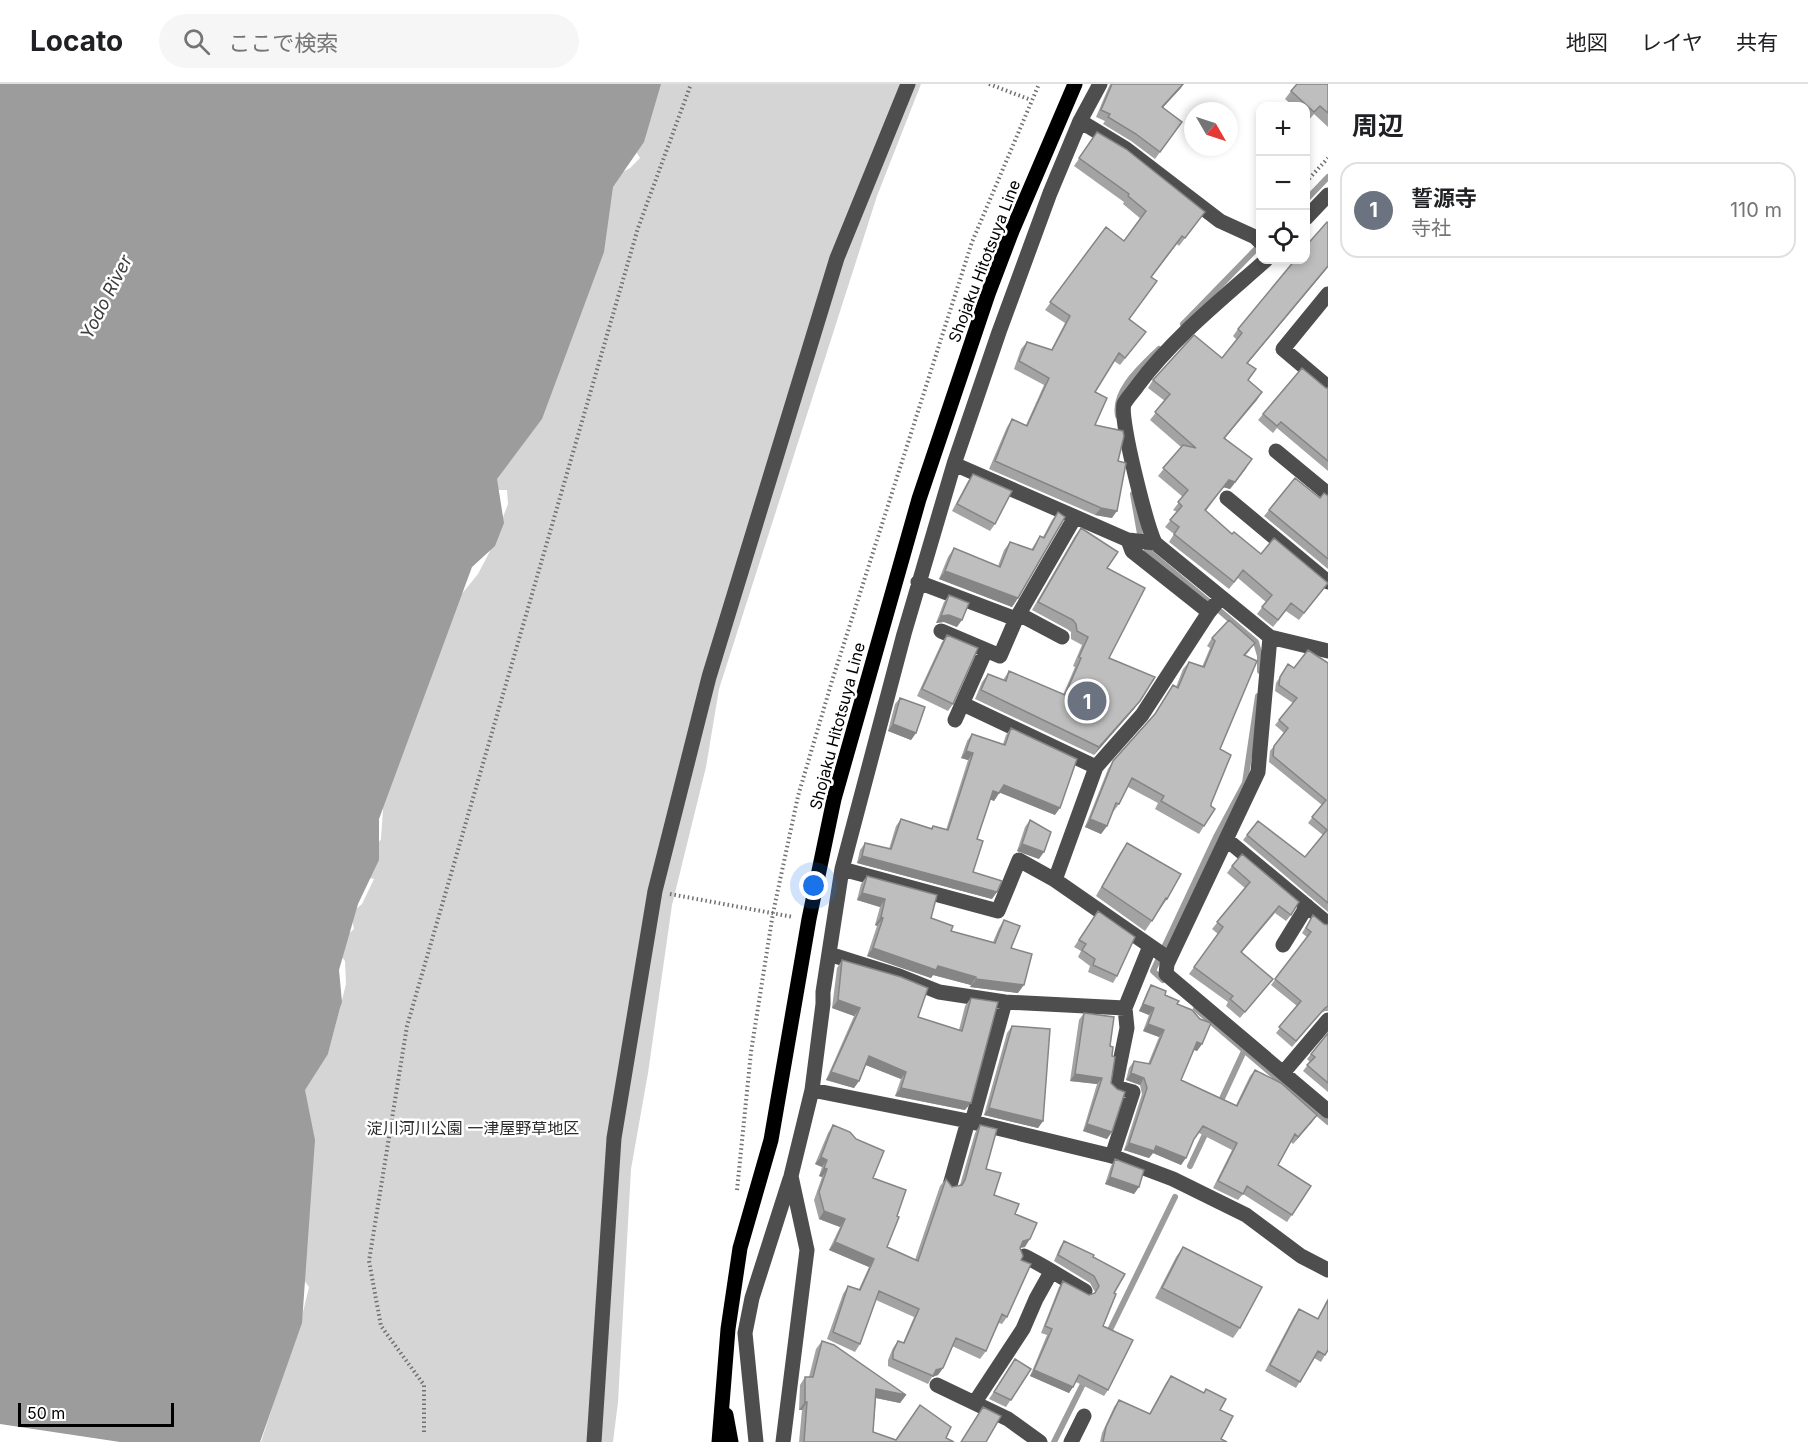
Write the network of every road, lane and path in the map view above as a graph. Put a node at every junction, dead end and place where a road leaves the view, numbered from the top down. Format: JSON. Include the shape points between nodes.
{"nodes":[{"id":1,"x":690,"y":84,"type":"edge"},
{"id":2,"x":908,"y":84,"type":"edge"},
{"id":3,"x":989,"y":84,"type":"edge"},
{"id":4,"x":1075,"y":84,"type":"edge"},
{"id":5,"x":1100,"y":84,"type":"edge"},
{"id":6,"x":1031,"y":100,"type":"dead end"},
{"id":7,"x":1080,"y":121,"type":"junction"},
{"id":8,"x":1328,"y":158,"type":"edge"},
{"id":9,"x":1310,"y":177,"type":"edge"},
{"id":10,"x":1324,"y":206,"type":"edge"},
{"id":11,"x":1310,"y":215,"type":"edge"},
{"id":12,"x":1256,"y":238,"type":"edge"},
{"id":13,"x":1262,"y":264,"type":"edge"},
{"id":14,"x":1325,"y":303,"type":"edge"},
{"id":15,"x":1328,"y":387,"type":"edge"},
{"id":16,"x":1276,"y":451,"type":"dead end"},
{"id":17,"x":954,"y":464,"type":"junction"},
{"id":18,"x":1328,"y":494,"type":"edge"},
{"id":19,"x":1227,"y":498,"type":"dead end"},
{"id":20,"x":1075,"y":517,"type":"junction"},
{"id":21,"x":1128,"y":540,"type":"junction"},
{"id":22,"x":1155,"y":543,"type":"junction"},
{"id":23,"x":918,"y":582,"type":"junction"},
{"id":24,"x":1328,"y":582,"type":"edge"},
{"id":25,"x":1221,"y":597,"type":"junction"},
{"id":26,"x":1209,"y":612,"type":"junction"},
{"id":27,"x":1018,"y":617,"type":"junction"},
{"id":28,"x":941,"y":631,"type":"dead end"},
{"id":29,"x":1062,"y":637,"type":"dead end"},
{"id":30,"x":1270,"y":637,"type":"junction"},
{"id":31,"x":986,"y":650,"type":"junction"},
{"id":32,"x":1328,"y":651,"type":"edge"},
{"id":33,"x":963,"y":704,"type":"junction"},
{"id":34,"x":955,"y":720,"type":"dead end"},
{"id":35,"x":1095,"y":767,"type":"junction"},
{"id":36,"x":1226,"y":839,"type":"junction"},
{"id":37,"x":842,"y":869,"type":"junction"},
{"id":38,"x":1054,"y":880,"type":"junction"},
{"id":39,"x":655,"y":891,"type":"junction"},
{"id":40,"x":1307,"y":906,"type":"junction"},
{"id":41,"x":773,"y":913,"type":"dead end"},
{"id":42,"x":1326,"y":922,"type":"edge"},
{"id":43,"x":1283,"y":945,"type":"dead end"},
{"id":44,"x":1150,"y":946,"type":"junction"},
{"id":45,"x":829,"y":954,"type":"junction"},
{"id":46,"x":1169,"y":959,"type":"junction"},
{"id":47,"x":1005,"y":1002,"type":"junction"},
{"id":48,"x":1125,"y":1008,"type":"junction"},
{"id":49,"x":1328,"y":1020,"type":"edge"},
{"id":50,"x":1283,"y":1073,"type":"junction"},
{"id":51,"x":812,"y":1090,"type":"junction"},
{"id":52,"x":1328,"y":1111,"type":"edge"},
{"id":53,"x":970,"y":1121,"type":"junction"},
{"id":54,"x":1112,"y":1156,"type":"junction"},
{"id":55,"x":791,"y":1176,"type":"junction"},
{"id":56,"x":950,"y":1185,"type":"edge"},
{"id":57,"x":1024,"y":1256,"type":"edge"},
{"id":58,"x":1328,"y":1270,"type":"edge"},
{"id":59,"x":1051,"y":1272,"type":"junction"},
{"id":60,"x":1085,"y":1291,"type":"edge"},
{"id":61,"x":937,"y":1385,"type":"edge"},
{"id":62,"x":723,"y":1401,"type":"junction"},
{"id":63,"x":975,"y":1402,"type":"junction"},
{"id":64,"x":1084,"y":1416,"type":"dead end"},
{"id":65,"x":424,"y":1432,"type":"dead end"},
{"id":66,"x":594,"y":1442,"type":"edge"},
{"id":67,"x":718,"y":1442,"type":"edge"},
{"id":68,"x":731,"y":1442,"type":"edge"},
{"id":69,"x":756,"y":1442,"type":"edge"},
{"id":70,"x":783,"y":1442,"type":"edge"},
{"id":71,"x":1040,"y":1442,"type":"edge"},
{"id":72,"x":1071,"y":1442,"type":"edge"}],
"edges":[{"from":1,"to":65,"type":"path","via":[[638,228],[407,1026],[369,1260],[381,1326],[424,1384]]},
{"from":2,"to":39,"type":"street","via":[[834,270],[709,677]]},
{"from":3,"to":6,"type":"path"},
{"from":4,"to":62,"type":"main road","name":"Shojaku Hitotsuya Line","via":[[988,294],[919,499],[834,799],[771,1140],[740,1248]]},
{"from":5,"to":7,"type":"street"},
{"from":7,"to":12,"type":"street","via":[[1126,149],[1220,221]]},
{"from":7,"to":17,"type":"street","via":[[1050,193]]},
{"from":8,"to":9,"type":"path"},
{"from":10,"to":11,"type":"street"},
{"from":13,"to":22,"type":"street","via":[[1155,364],[1124,404],[1138,486]]},
{"from":14,"to":15,"type":"street","via":[[1283,349]]},
{"from":16,"to":18,"type":"street"},
{"from":17,"to":20,"type":"street"},
{"from":17,"to":23,"type":"street"},
{"from":19,"to":24,"type":"street"},
{"from":20,"to":21,"type":"street"},
{"from":20,"to":27,"type":"street"},
{"from":21,"to":22,"type":"street"},
{"from":21,"to":26,"type":"street","via":[[1132,551]]},
{"from":22,"to":25,"type":"street"},
{"from":23,"to":27,"type":"street"},
{"from":23,"to":37,"type":"street"},
{"from":25,"to":26,"type":"street"},
{"from":25,"to":30,"type":"street"},
{"from":26,"to":35,"type":"street","via":[[1142,715]]},
{"from":27,"to":29,"type":"street"},
{"from":27,"to":31,"type":"street","via":[[1000,656]]},
{"from":28,"to":31,"type":"street"},
{"from":30,"to":32,"type":"street"},
{"from":30,"to":36,"type":"street","via":[[1258,772]]},
{"from":31,"to":33,"type":"street"},
{"from":33,"to":34,"type":"street"},
{"from":33,"to":35,"type":"street"},
{"from":35,"to":38,"type":"street"},
{"from":36,"to":40,"type":"street"},
{"from":36,"to":46,"type":"street"},
{"from":37,"to":38,"type":"street","via":[[998,911],[1019,860]]},
{"from":37,"to":45,"type":"street"},
{"from":38,"to":44,"type":"street"},
{"from":39,"to":41,"type":"path"},
{"from":39,"to":66,"type":"street","via":[[614,1138]]},
{"from":40,"to":42,"type":"street"},
{"from":40,"to":43,"type":"street"},
{"from":44,"to":46,"type":"street"},
{"from":44,"to":48,"type":"street"},
{"from":45,"to":47,"type":"street","via":[[939,992]]},
{"from":45,"to":51,"type":"street"},
{"from":46,"to":50,"type":"street","via":[[1166,974]]},
{"from":47,"to":48,"type":"street"},
{"from":47,"to":53,"type":"street"},
{"from":48,"to":54,"type":"street","via":[[1127,1028],[1115,1087],[1133,1092]]},
{"from":49,"to":50,"type":"street"},
{"from":50,"to":52,"type":"street"},
{"from":51,"to":53,"type":"street"},
{"from":51,"to":55,"type":"street"},
{"from":53,"to":54,"type":"street"},
{"from":53,"to":56,"type":"street"},
{"from":54,"to":58,"type":"street","via":[[1173,1179],[1246,1215],[1301,1257]]},
{"from":55,"to":69,"type":"street","via":[[747,1317],[745,1347]]},
{"from":55,"to":70,"type":"street","via":[[807,1250]]},
{"from":57,"to":59,"type":"street"},
{"from":59,"to":60,"type":"street"},
{"from":59,"to":63,"type":"street","via":[[1023,1329]]},
{"from":61,"to":63,"type":"street"},
{"from":62,"to":67,"type":"main road","name":"Shojaku Hitotsuya Line"},
{"from":62,"to":68,"type":"main road","name":"Shojaku Hitotsuya Line"},
{"from":63,"to":71,"type":"street"},
{"from":64,"to":72,"type":"street"}]}
